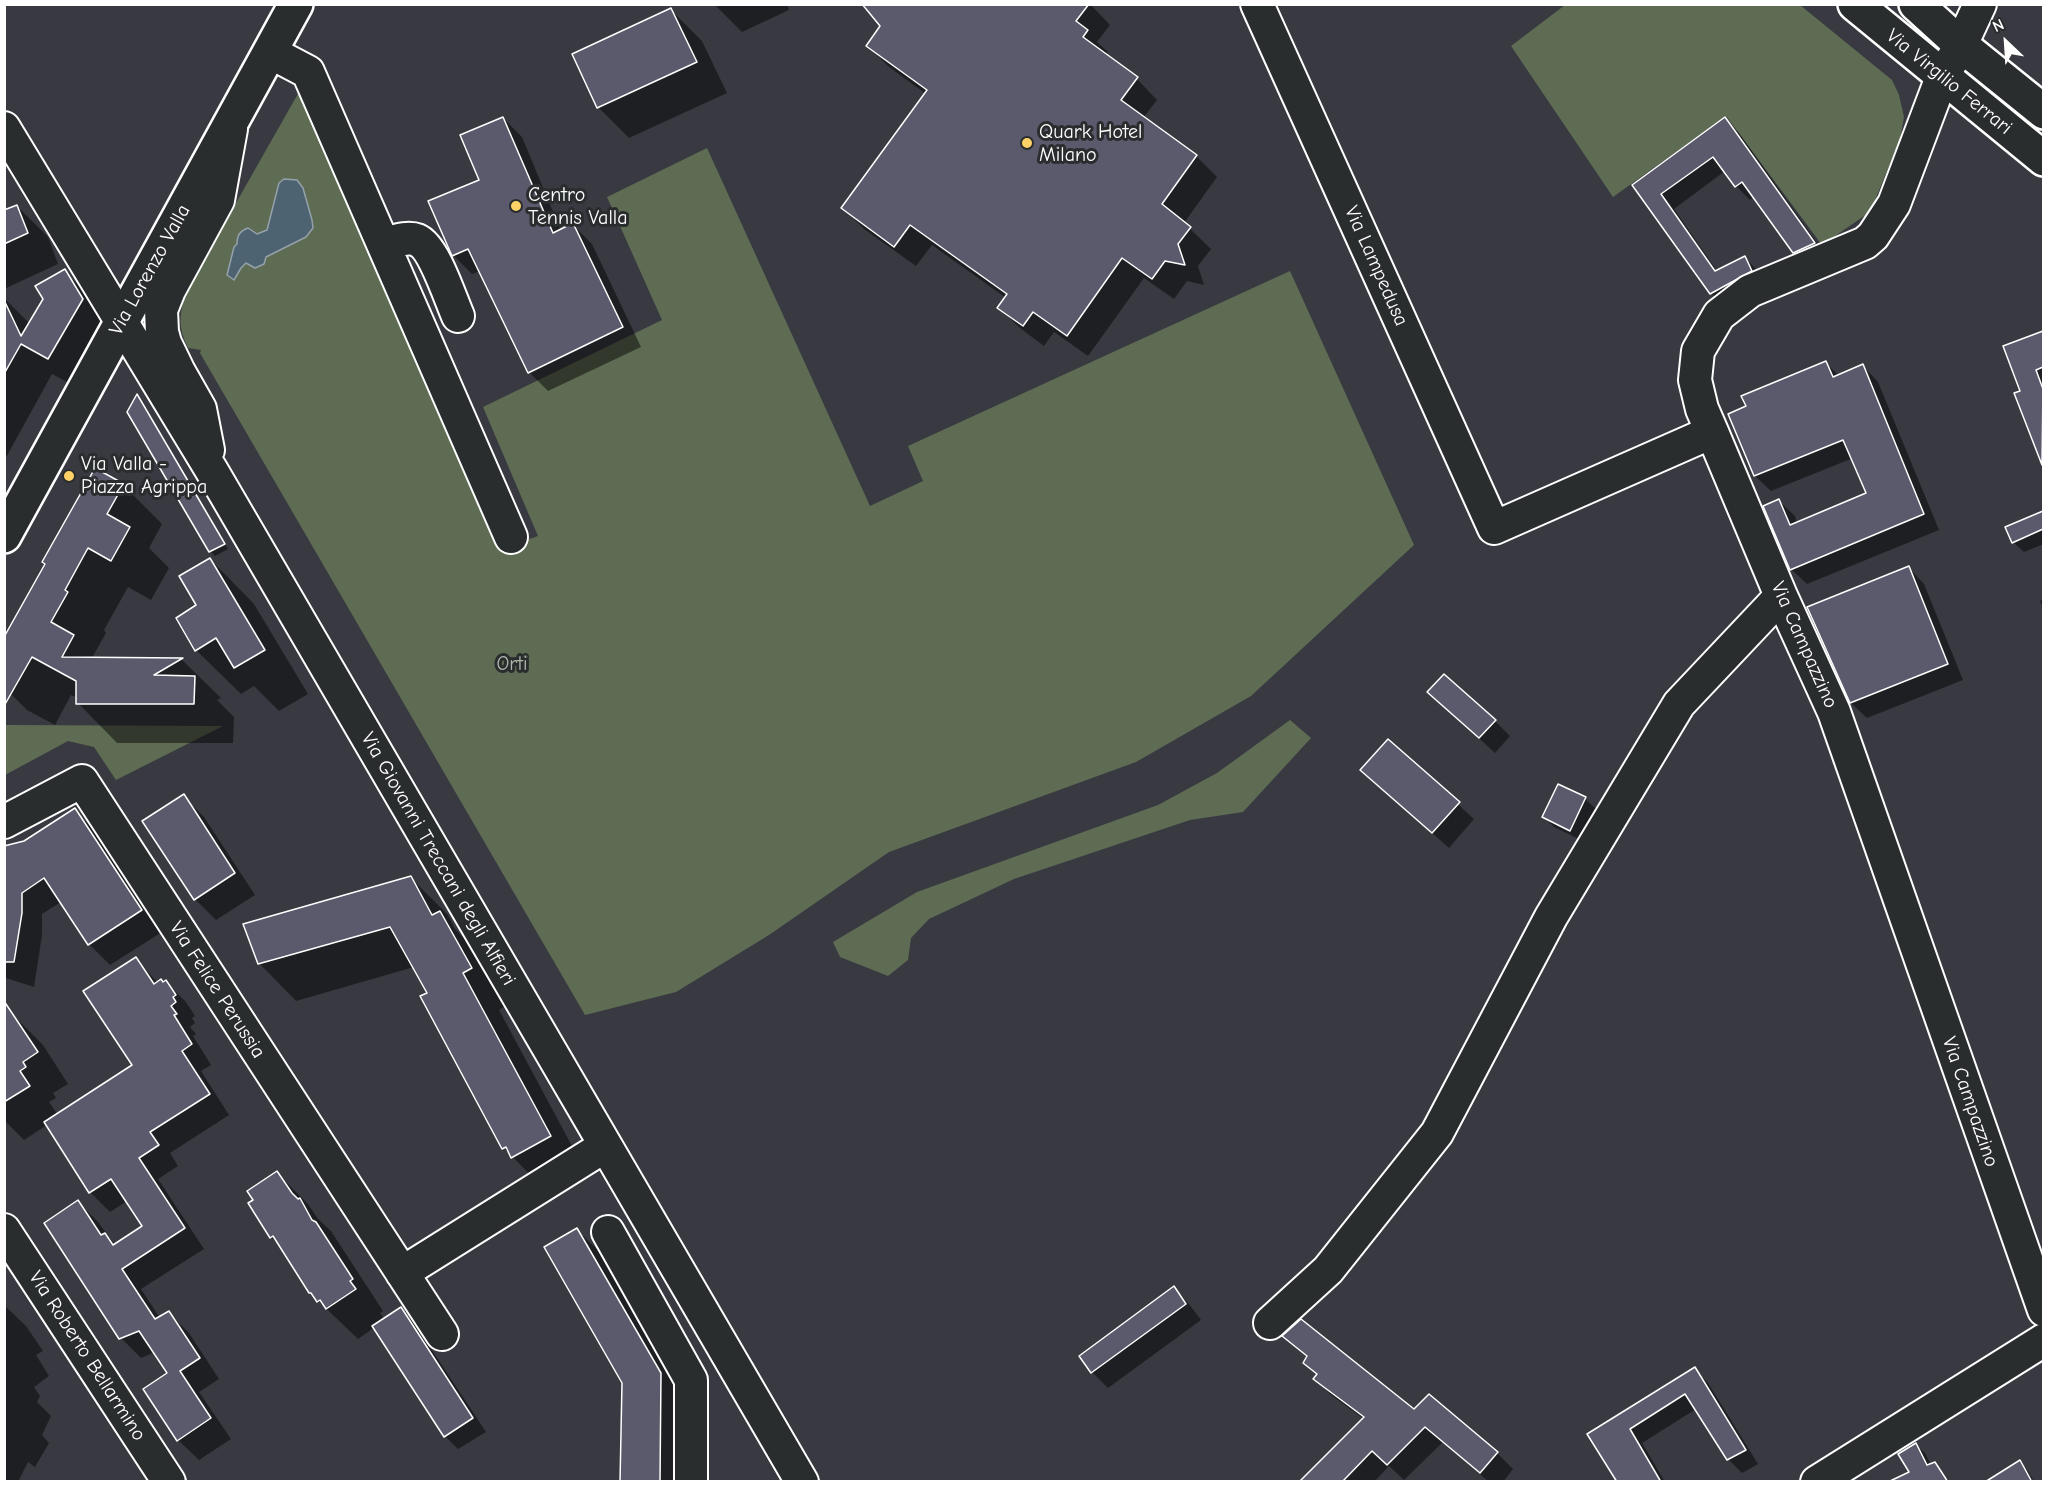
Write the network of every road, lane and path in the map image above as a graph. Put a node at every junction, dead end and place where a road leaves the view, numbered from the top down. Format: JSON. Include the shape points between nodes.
{"nodes":[{"id":1,"x":296,"y":4,"type":"edge"},
{"id":2,"x":1257,"y":4,"type":"edge"},
{"id":3,"x":1854,"y":4,"type":"edge"},
{"id":4,"x":1916,"y":4,"type":"edge"},
{"id":5,"x":1980,"y":4,"type":"edge"},
{"id":6,"x":1961,"y":45,"type":"junction"},
{"id":7,"x":270,"y":52,"type":"junction"},
{"id":8,"x":1942,"y":77,"type":"junction"},
{"id":9,"x":2043,"y":112,"type":"edge"},
{"id":10,"x":232,"y":120,"type":"junction"},
{"id":11,"x":4,"y":128,"type":"edge"},
{"id":12,"x":2043,"y":159,"type":"edge"},
{"id":13,"x":16,"y":171,"type":"edge"},
{"id":14,"x":384,"y":244,"type":"junction"},
{"id":15,"x":458,"y":315,"type":"dead end"},
{"id":16,"x":122,"y":322,"type":"junction"},
{"id":17,"x":1712,"y":432,"type":"junction"},
{"id":18,"x":212,"y":471,"type":"junction"},
{"id":19,"x":4,"y":536,"type":"edge"},
{"id":20,"x":511,"y":537,"type":"dead end"},
{"id":21,"x":1781,"y":596,"type":"junction"},
{"id":22,"x":4,"y":822,"type":"edge"},
{"id":23,"x":605,"y":1146,"type":"junction"},
{"id":24,"x":4,"y":1230,"type":"edge"},
{"id":25,"x":608,"y":1232,"type":"dead end"},
{"id":26,"x":664,"y":1247,"type":"junction"},
{"id":27,"x":628,"y":1269,"type":"junction"},
{"id":28,"x":402,"y":1273,"type":"junction"},
{"id":29,"x":2043,"y":1310,"type":"edge"},
{"id":30,"x":1270,"y":1323,"type":"dead end"},
{"id":31,"x":442,"y":1334,"type":"dead end"},
{"id":32,"x":2043,"y":1340,"type":"edge"},
{"id":33,"x":169,"y":1482,"type":"edge"},
{"id":34,"x":691,"y":1482,"type":"edge"},
{"id":35,"x":802,"y":1482,"type":"edge"},
{"id":36,"x":1817,"y":1482,"type":"edge"}],
"edges":[{"from":1,"to":7,"type":"main road","name":"Via Lorenzo Valla"},
{"from":2,"to":17,"type":"street","name":"Via Lampedusa","via":[[1494,528]]},
{"from":3,"to":8,"type":"main road","name":"Via Virgilio Ferrari"},
{"from":4,"to":6,"type":"main road","name":"Via Virgilio Ferrari"},
{"from":5,"to":6,"type":"street"},
{"from":6,"to":8,"type":"street","name":"Via Campazzino"},
{"from":6,"to":9,"type":"main road","name":"Via Virgilio Ferrari"},
{"from":7,"to":10,"type":"main road","name":"Via Lorenzo Valla"},
{"from":7,"to":14,"type":"street","via":[[308,72]]},
{"from":8,"to":12,"type":"main road","name":"Via Virgilio Ferrari"},
{"from":8,"to":17,"type":"street","name":"Via Campazzino","via":[[1894,204],[1873,236],[1865,243],[1750,291],[1719,315],[1698,351],[1695,380]]},
{"from":10,"to":16,"type":"main road","name":"Via Lorenzo Valla"},
{"from":10,"to":18,"type":"street","name":"Via Giovanni Treccani degli Alfieri","via":[[218,200],[161,310],[165,343],[200,409]]},
{"from":11,"to":13,"type":"street","name":"Via Giovanni Treccani degli Alfieri"},
{"from":13,"to":16,"type":"street","name":"Via Giovanni Treccani degli Alfieri"},
{"from":14,"to":15,"type":"street","via":[[416,239],[426,246]]},
{"from":14,"to":20,"type":"street"},
{"from":16,"to":18,"type":"street","name":"Via Giovanni Treccani degli Alfieri"},
{"from":16,"to":19,"type":"main road","name":"Via Lorenzo Valla"},
{"from":17,"to":21,"type":"street","name":"Via Campazzino"},
{"from":18,"to":23,"type":"street","name":"Via Giovanni Treccani degli Alfieri"},
{"from":21,"to":29,"type":"street","name":"Via Campazzino","via":[[1834,712]]},
{"from":21,"to":30,"type":"street","via":[[1679,704],[1551,917],[1437,1133],[1328,1270]]},
{"from":22,"to":28,"type":"street","name":"Via Felice Perussia","via":[[82,781]]},
{"from":23,"to":26,"type":"street","name":"Via Giovanni Treccani degli Alfieri"},
{"from":23,"to":28,"type":"street"},
{"from":24,"to":33,"type":"street","name":"Via Roberto Bellarmino"},
{"from":25,"to":27,"type":"street"},
{"from":26,"to":27,"type":"street"},
{"from":26,"to":35,"type":"street","name":"Via Giovanni Treccani degli Alfieri"},
{"from":27,"to":34,"type":"street","via":[[691,1380]]},
{"from":28,"to":31,"type":"street","name":"Via Felice Perussia"},
{"from":32,"to":36,"type":"street"}]}
